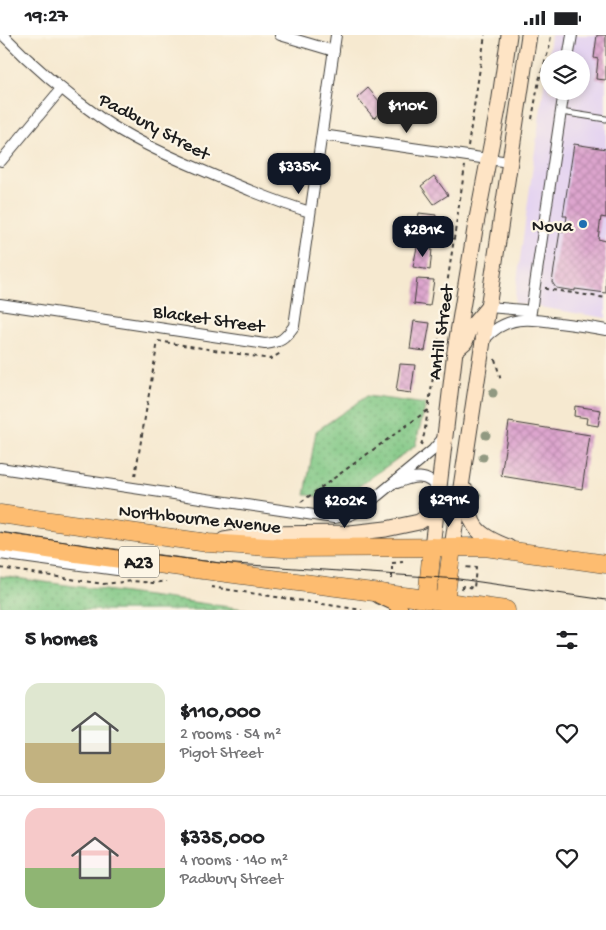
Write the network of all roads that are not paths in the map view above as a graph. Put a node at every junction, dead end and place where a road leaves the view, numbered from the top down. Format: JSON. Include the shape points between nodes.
{"nodes":[{"id":1,"x":3,"y":35,"type":"edge"},
{"id":2,"x":280,"y":35,"type":"edge"},
{"id":3,"x":336,"y":35,"type":"edge"},
{"id":4,"x":509,"y":35,"type":"edge"},
{"id":5,"x":528,"y":35,"type":"edge"},
{"id":6,"x":572,"y":35,"type":"edge"},
{"id":7,"x":570,"y":50,"type":"edge"},
{"id":8,"x":334,"y":51,"type":"junction"},
{"id":9,"x":61,"y":89,"type":"junction"},
{"id":10,"x":562,"y":100,"type":"edge"},
{"id":11,"x":560,"y":112,"type":"junction"},
{"id":12,"x":606,"y":119,"type":"edge"},
{"id":13,"x":322,"y":135,"type":"junction"},
{"id":14,"x":488,"y":159,"type":"junction"},
{"id":15,"x":1,"y":161,"type":"edge"},
{"id":16,"x":509,"y":161,"type":"junction"},
{"id":17,"x":310,"y":212,"type":"junction"},
{"id":18,"x":0,"y":304,"type":"edge"},
{"id":19,"x":488,"y":307,"type":"junction"},
{"id":20,"x":530,"y":318,"type":"junction"},
{"id":21,"x":606,"y":330,"type":"edge"},
{"id":22,"x":484,"y":341,"type":"junction"},
{"id":23,"x":455,"y":351,"type":"junction"},
{"id":24,"x":445,"y":436,"type":"junction"},
{"id":25,"x":0,"y":468,"type":"edge"},
{"id":26,"x":464,"y":472,"type":"junction"},
{"id":27,"x":392,"y":485,"type":"junction"},
{"id":28,"x":437,"y":497,"type":"junction"},
{"id":29,"x":0,"y":514,"type":"edge"},
{"id":30,"x":0,"y":542,"type":"edge"},
{"id":31,"x":208,"y":543,"type":"junction"},
{"id":32,"x":432,"y":547,"type":"junction"},
{"id":33,"x":452,"y":547,"type":"junction"},
{"id":34,"x":517,"y":551,"type":"junction"},
{"id":35,"x":0,"y":553,"type":"edge"},
{"id":36,"x":148,"y":563,"type":"junction"},
{"id":37,"x":606,"y":564,"type":"edge"},
{"id":38,"x":371,"y":592,"type":"junction"},
{"id":39,"x":426,"y":605,"type":"edge"},
{"id":40,"x":444,"y":606,"type":"edge"},
{"id":41,"x":400,"y":610,"type":"edge"},
{"id":42,"x":506,"y":610,"type":"edge"}],
"edges":[{"from":1,"to":9,"type":"street","name":"Padbury Street"},
{"from":2,"to":8,"type":"street"},
{"from":3,"to":8,"type":"street","name":"Blacket Street"},
{"from":4,"to":14,"type":"main road","name":"Antill Street"},
{"from":5,"to":16,"type":"main road"},
{"from":6,"to":7,"type":"street"},
{"from":8,"to":13,"type":"street","name":"Blacket Street"},
{"from":9,"to":15,"type":"street"},
{"from":9,"to":17,"type":"street","name":"Padbury Street","via":[[103,120],[166,154],[243,188]]},
{"from":10,"to":11,"type":"street"},
{"from":11,"to":12,"type":"lane"},
{"from":11,"to":20,"type":"street"},
{"from":13,"to":14,"type":"street"},
{"from":13,"to":17,"type":"street","name":"Blacket Street"},
{"from":14,"to":16,"type":"street"},
{"from":14,"to":23,"type":"main road","name":"Antill Street"},
{"from":16,"to":19,"type":"main road"},
{"from":17,"to":18,"type":"street","name":"Blacket Street","via":[[294,326],[280,342],[265,344]]},
{"from":19,"to":20,"type":"street","via":[[524,310]]},
{"from":19,"to":22,"type":"main road"},
{"from":19,"to":23,"type":"main road","via":[[471,327],[465,342]]},
{"from":20,"to":21,"type":"street"},
{"from":20,"to":22,"type":"street","via":[[498,327]]},
{"from":22,"to":26,"type":"main road"},
{"from":23,"to":24,"type":"main road","name":"Antill Street"},
{"from":24,"to":27,"type":"street","name":"Northbourne Avenue"},
{"from":24,"to":28,"type":"main road","name":"Antill Street"},
{"from":25,"to":27,"type":"street","name":"Northbourne Avenue","via":[[324,517],[359,511]]},
{"from":26,"to":33,"type":"main road"},
{"from":26,"to":34,"type":"main road","via":[[469,516],[474,525],[489,539]]},
{"from":27,"to":28,"type":"street","name":"Northbourne Avenue","via":[[414,477],[425,478],[432,482]]},
{"from":28,"to":31,"type":"main road","via":[[428,516],[419,522],[386,529],[350,533],[261,534]]},
{"from":28,"to":32,"type":"main road","name":"Antill Street"},
{"from":29,"to":31,"type":"highway","name":"Northbourne Avenue","number":"A23"},
{"from":30,"to":36,"type":"highway","number":"A23"},
{"from":31,"to":32,"type":"highway","name":"Northbourne Avenue","number":"A23","via":[[283,547]]},
{"from":32,"to":33,"type":"highway","name":"Northbourne Avenue","number":"A23"},
{"from":32,"to":39,"type":"highway"},
{"from":33,"to":34,"type":"highway","name":"Northbourne Avenue","number":"A23"},
{"from":33,"to":40,"type":"highway"},
{"from":34,"to":37,"type":"highway","name":"Northbourne Avenue","number":"A23"},
{"from":35,"to":36,"type":"street","via":[[117,570]]},
{"from":36,"to":38,"type":"highway","number":"A23"},
{"from":38,"to":39,"type":"highway","number":"A23"},
{"from":38,"to":41,"type":"main road","via":[[392,600]]},
{"from":39,"to":40,"type":"highway","number":"A23"},
{"from":40,"to":42,"type":"highway","number":"A23"}]}
